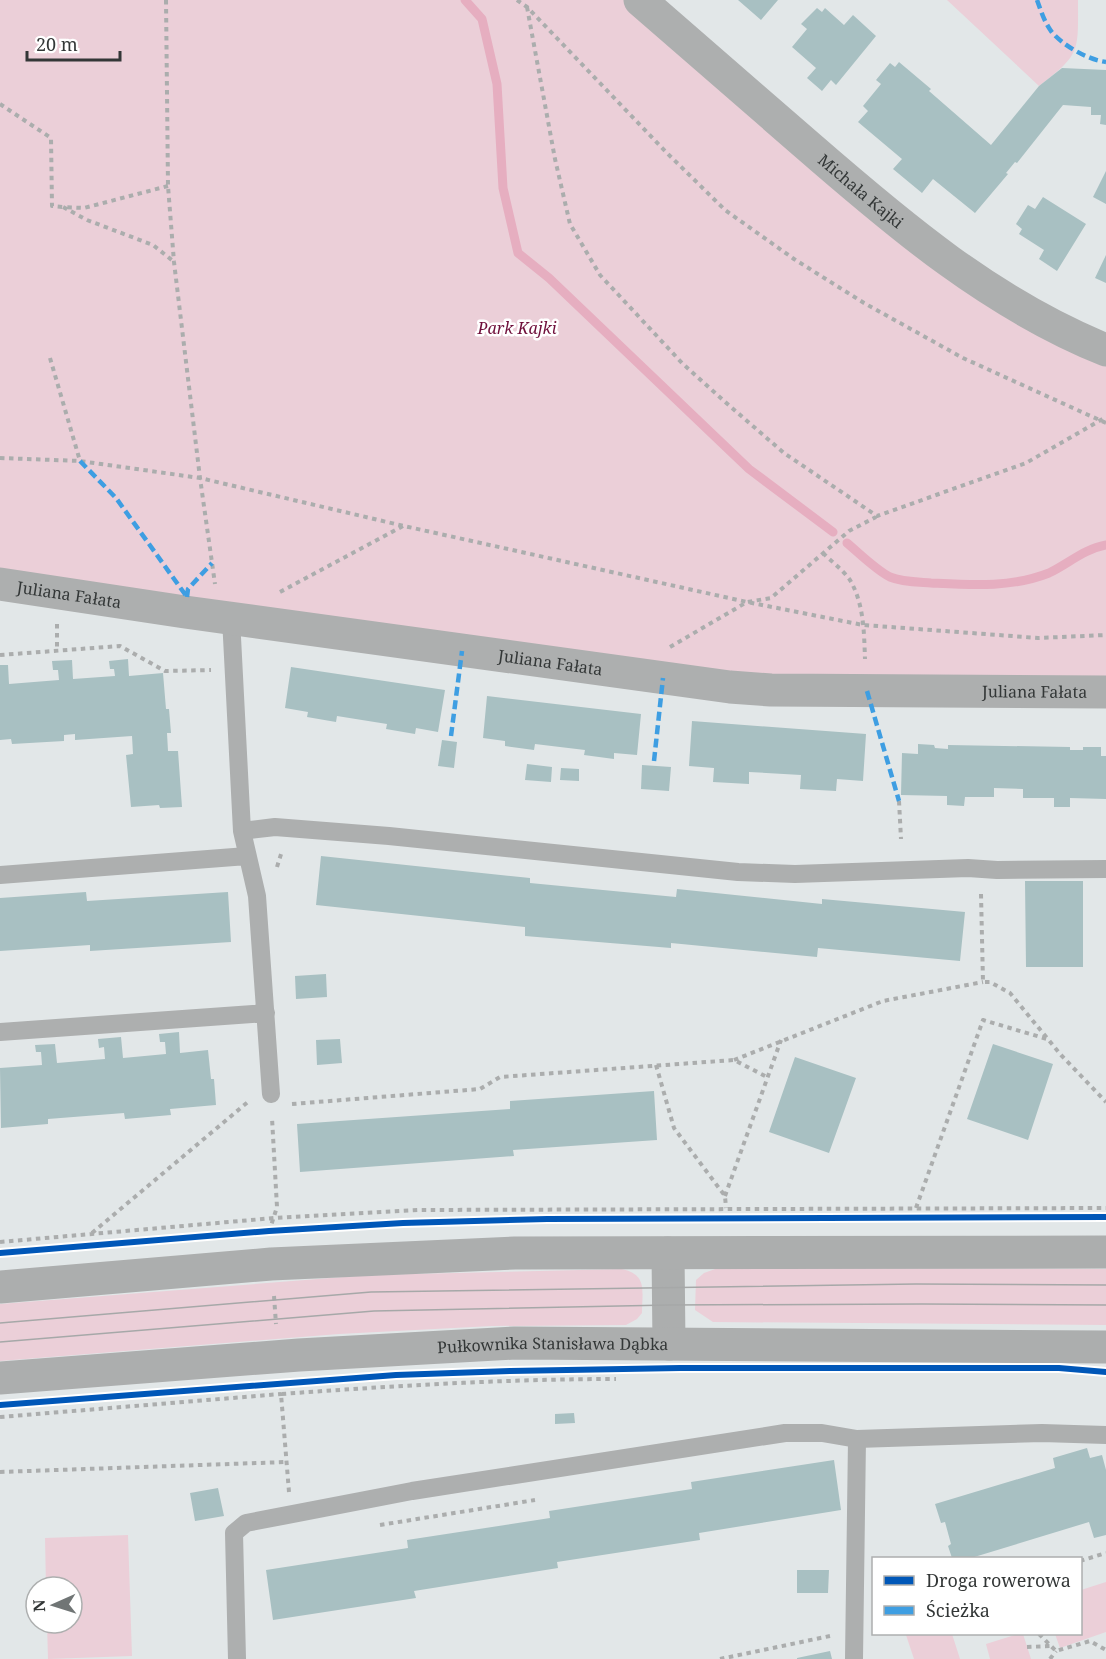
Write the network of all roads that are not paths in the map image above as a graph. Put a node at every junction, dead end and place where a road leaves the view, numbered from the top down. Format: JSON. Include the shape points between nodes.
{"nodes":[{"id":1,"x":640,"y":0,"type":"edge"},
{"id":2,"x":1106,"y":350,"type":"edge"},
{"id":3,"x":0,"y":584,"type":"edge"},
{"id":4,"x":231,"y":618,"type":"junction"},
{"id":5,"x":1106,"y":692,"type":"edge"},
{"id":6,"x":242,"y":831,"type":"junction"},
{"id":7,"x":247,"y":856,"type":"junction"},
{"id":8,"x":1106,"y":869,"type":"edge"},
{"id":9,"x":0,"y":874,"type":"edge"},
{"id":10,"x":266,"y":1013,"type":"junction"},
{"id":11,"x":0,"y":1032,"type":"edge"},
{"id":12,"x":271,"y":1094,"type":"dead end"},
{"id":13,"x":1106,"y":1252,"type":"edge"},
{"id":14,"x":668,"y":1253,"type":"junction"},
{"id":15,"x":0,"y":1287,"type":"edge"},
{"id":16,"x":669,"y":1344,"type":"junction"},
{"id":17,"x":1106,"y":1347,"type":"edge"},
{"id":18,"x":0,"y":1378,"type":"edge"},
{"id":19,"x":1106,"y":1434,"type":"edge"},
{"id":20,"x":857,"y":1439,"type":"junction"},
{"id":21,"x":237,"y":1659,"type":"edge"},
{"id":22,"x":854,"y":1659,"type":"edge"}],
"edges":[{"from":1,"to":2,"type":"street","name":"Michała Kajki","via":[[885,213],[949,262],[1006,301]]},
{"from":3,"to":4,"type":"street","name":"Juliana Fałata"},
{"from":4,"to":5,"type":"street","name":"Juliana Fałata","via":[[730,687]]},
{"from":4,"to":6,"type":"lane"},
{"from":6,"to":7,"type":"lane"},
{"from":6,"to":8,"type":"lane","via":[[275,827],[366,834],[738,872]]},
{"from":7,"to":9,"type":"lane"},
{"from":7,"to":10,"type":"lane","via":[[257,896]]},
{"from":10,"to":11,"type":"lane"},
{"from":10,"to":12,"type":"lane"},
{"from":13,"to":14,"type":"street"},
{"from":14,"to":15,"type":"street","via":[[515,1253],[271,1264]]},
{"from":14,"to":16,"type":"street"},
{"from":16,"to":17,"type":"street","name":"Pułkownika Stanisława Dąbka"},
{"from":16,"to":18,"type":"street","name":"Pułkownika Stanisława Dąbka","via":[[515,1343],[280,1378]]},
{"from":19,"to":20,"type":"lane"},
{"from":20,"to":21,"type":"lane","via":[[822,1433],[784,1433],[412,1491],[246,1522],[234,1533]]},
{"from":20,"to":22,"type":"lane"}]}
